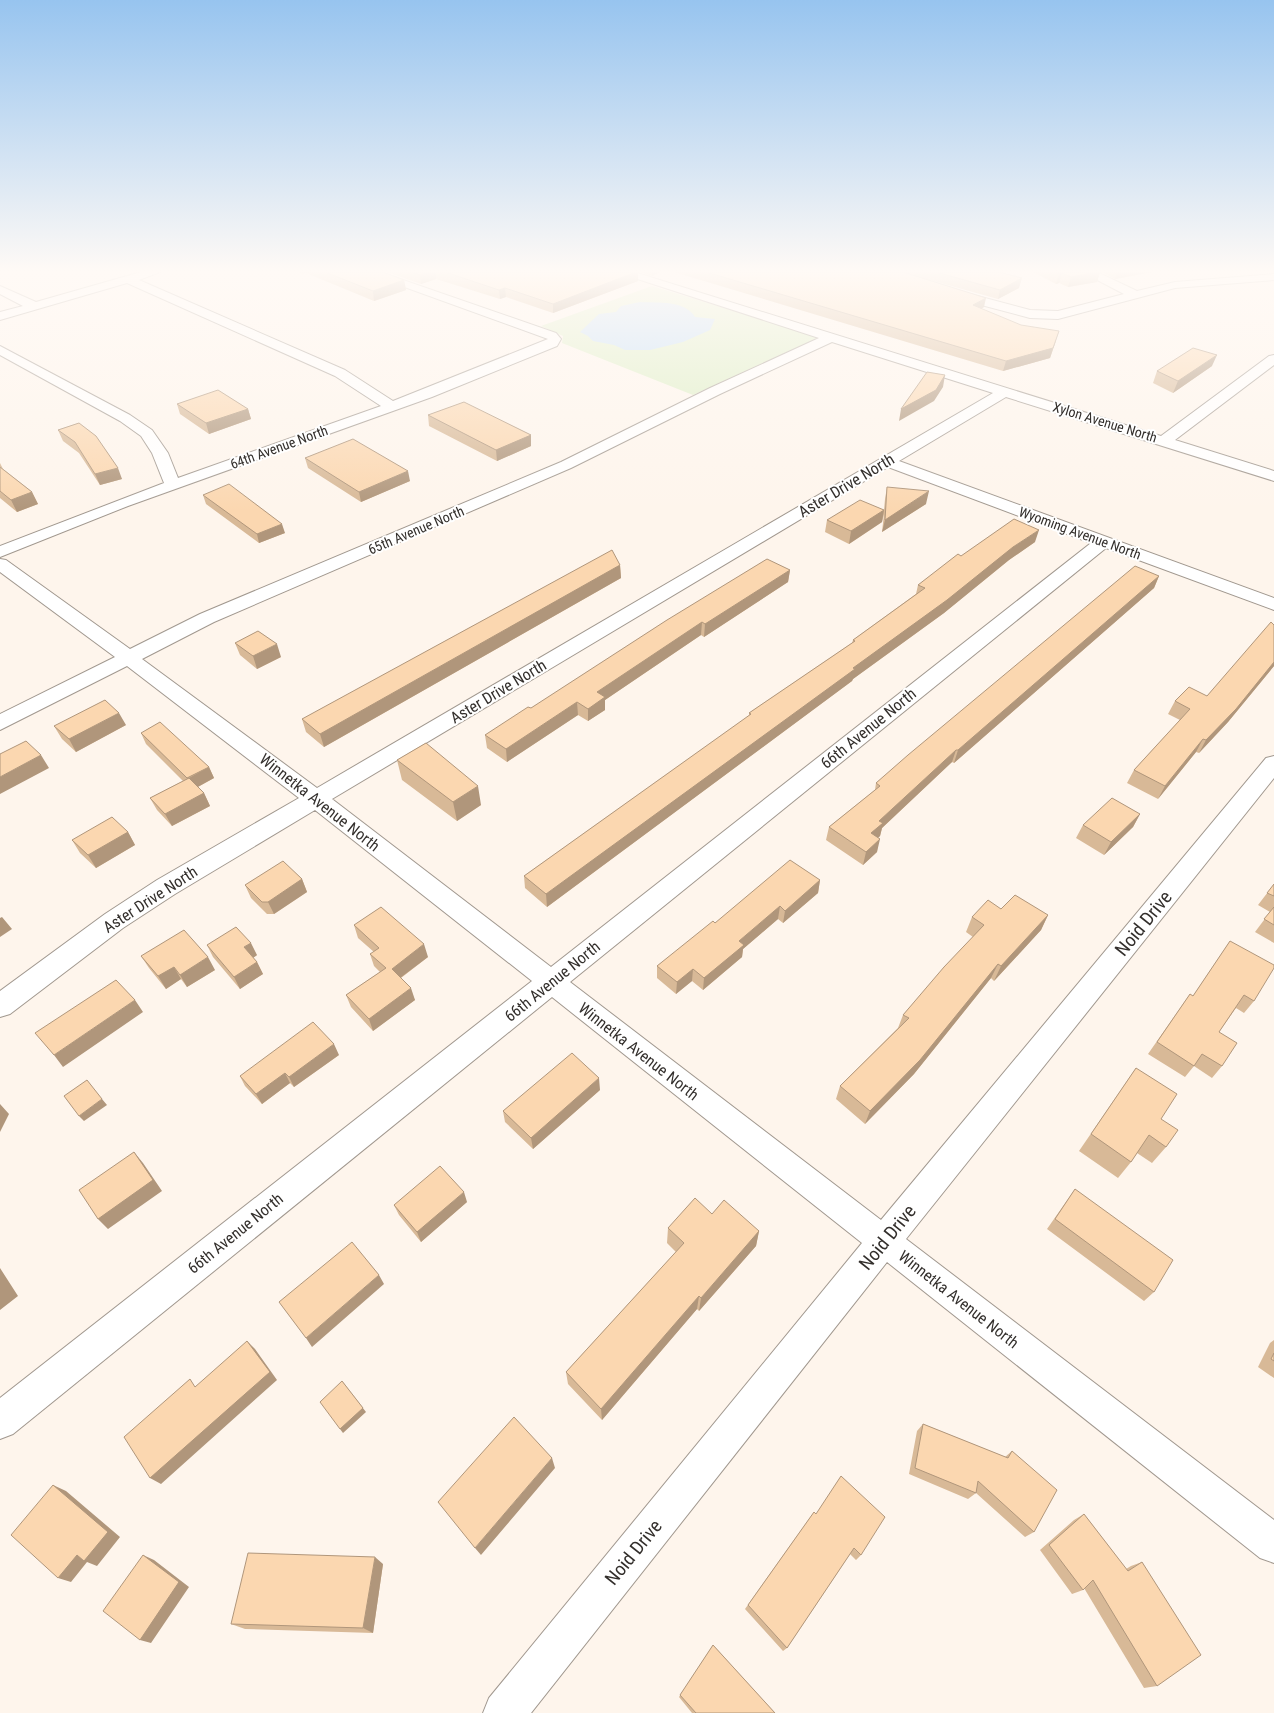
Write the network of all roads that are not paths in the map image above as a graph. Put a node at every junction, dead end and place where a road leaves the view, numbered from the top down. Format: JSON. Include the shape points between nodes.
{"nodes":[{"id":1,"x":4,"y":352,"type":"edge"},
{"id":2,"x":292,"y":352,"type":"edge"},
{"id":3,"x":530,"y":352,"type":"edge"},
{"id":4,"x":801,"y":352,"type":"edge"},
{"id":5,"x":878,"y":352,"type":"edge"},
{"id":6,"x":1274,"y":359,"type":"edge"},
{"id":7,"x":1006,"y":391,"type":"junction"},
{"id":8,"x":392,"y":407,"type":"junction"},
{"id":9,"x":1164,"y":440,"type":"junction"},
{"id":10,"x":886,"y":462,"type":"junction"},
{"id":11,"x":1274,"y":476,"type":"edge"},
{"id":12,"x":173,"y":485,"type":"junction"},
{"id":13,"x":1104,"y":541,"type":"junction"},
{"id":14,"x":0,"y":552,"type":"edge"},
{"id":15,"x":0,"y":564,"type":"edge"},
{"id":16,"x":1274,"y":604,"type":"edge"},
{"id":17,"x":128,"y":658,"type":"junction"},
{"id":18,"x":0,"y":723,"type":"edge"},
{"id":19,"x":1274,"y":763,"type":"edge"},
{"id":20,"x":315,"y":798,"type":"junction"},
{"id":21,"x":550,"y":982,"type":"junction"},
{"id":22,"x":0,"y":1006,"type":"edge"},
{"id":23,"x":884,"y":1241,"type":"junction"},
{"id":24,"x":0,"y":1421,"type":"edge"},
{"id":25,"x":1274,"y":1544,"type":"edge"},
{"id":26,"x":504,"y":1713,"type":"edge"}],
"edges":[{"from":1,"to":12,"type":"street","via":[[147,433],[160,453]]},
{"from":2,"to":8,"type":"street","via":[[340,373]]},
{"from":3,"to":8,"type":"street","name":"64th Avenue North"},
{"from":4,"to":17,"type":"street","name":"65th Avenue North","via":[[566,465],[207,618]]},
{"from":5,"to":7,"type":"street","name":"Xylon Avenue North"},
{"from":6,"to":9,"type":"street"},
{"from":7,"to":9,"type":"street","name":"Xylon Avenue North"},
{"from":7,"to":10,"type":"street","name":"Aster Drive North"},
{"from":8,"to":12,"type":"street","name":"64th Avenue North"},
{"from":9,"to":11,"type":"street","name":"Xylon Avenue North"},
{"from":10,"to":13,"type":"street","name":"Wyoming Avenue North"},
{"from":10,"to":20,"type":"street","name":"Aster Drive North"},
{"from":12,"to":14,"type":"street","name":"64th Avenue North"},
{"from":13,"to":16,"type":"street","name":"Wyoming Avenue North"},
{"from":13,"to":21,"type":"street","name":"66th Avenue North"},
{"from":15,"to":17,"type":"street","name":"Winnetka Avenue North"},
{"from":17,"to":18,"type":"street","name":"65th Avenue North"},
{"from":17,"to":20,"type":"street","name":"Winnetka Avenue North"},
{"from":19,"to":23,"type":"street","name":"Noid Drive"},
{"from":20,"to":21,"type":"street","name":"Winnetka Avenue North"},
{"from":20,"to":22,"type":"street","name":"Aster Drive North","via":[[114,921]]},
{"from":21,"to":23,"type":"street","name":"Winnetka Avenue North"},
{"from":21,"to":24,"type":"street","name":"66th Avenue North"},
{"from":23,"to":25,"type":"street","name":"Winnetka Avenue North"},
{"from":23,"to":26,"type":"street","name":"Noid Drive"}]}
